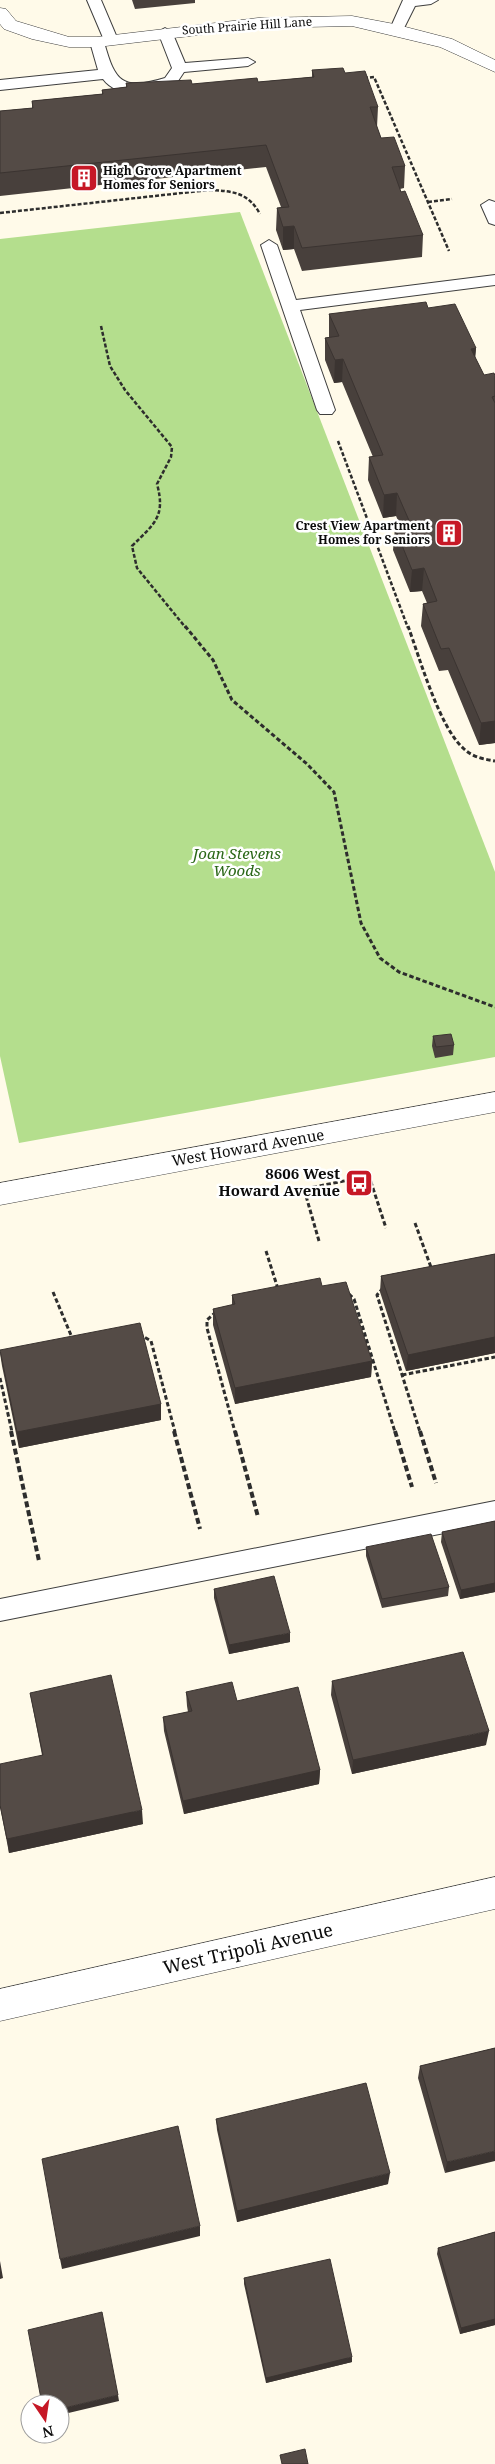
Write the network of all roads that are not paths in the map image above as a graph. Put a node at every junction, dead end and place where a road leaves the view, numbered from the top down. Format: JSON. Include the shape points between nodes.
{"nodes":[{"id":1,"x":94,"y":0,"type":"edge"},
{"id":2,"x":431,"y":0,"type":"edge"},
{"id":3,"x":408,"y":1,"type":"edge"},
{"id":4,"x":0,"y":13,"type":"edge"},
{"id":5,"x":397,"y":30,"type":"junction"},
{"id":6,"x":165,"y":32,"type":"junction"},
{"id":7,"x":104,"y":41,"type":"junction"},
{"id":8,"x":248,"y":62,"type":"dead end"},
{"id":9,"x":495,"y":67,"type":"edge"},
{"id":10,"x":179,"y":68,"type":"junction"},
{"id":11,"x":106,"y":74,"type":"junction"},
{"id":12,"x":0,"y":85,"type":"edge"},
{"id":13,"x":269,"y":245,"type":"road end"},
{"id":14,"x":495,"y":280,"type":"edge"},
{"id":15,"x":291,"y":306,"type":"junction"},
{"id":16,"x":326,"y":410,"type":"road end"},
{"id":17,"x":495,"y":1102,"type":"edge"},
{"id":18,"x":0,"y":1194,"type":"edge"},
{"id":19,"x":495,"y":1512,"type":"edge"},
{"id":20,"x":0,"y":1610,"type":"edge"},
{"id":21,"x":495,"y":1893,"type":"edge"},
{"id":22,"x":0,"y":2006,"type":"edge"}],
"edges":[{"from":1,"to":7,"type":"lane"},
{"from":2,"to":3,"type":"lane"},
{"from":3,"to":5,"type":"lane"},
{"from":4,"to":7,"type":"street","name":"South Prairie Hill Lane","via":[[10,25],[38,35],[69,42]]},
{"from":5,"to":6,"type":"street","name":"South Prairie Hill Lane","via":[[352,22],[302,22]]},
{"from":5,"to":9,"type":"street","name":"South Prairie Hill Lane","via":[[446,43]]},
{"from":6,"to":7,"type":"street","name":"South Prairie Hill Lane"},
{"from":6,"to":10,"type":"lane"},
{"from":7,"to":11,"type":"lane"},
{"from":8,"to":10,"type":"lane"},
{"from":10,"to":11,"type":"lane","via":[[171,81],[151,87],[122,86]]},
{"from":11,"to":12,"type":"lane"},
{"from":13,"to":15,"type":"lane"},
{"from":14,"to":15,"type":"lane"},
{"from":15,"to":16,"type":"lane"},
{"from":17,"to":18,"type":"street","name":"West Howard Avenue"},
{"from":19,"to":20,"type":"lane"},
{"from":21,"to":22,"type":"street","name":"West Tripoli Avenue"}]}
